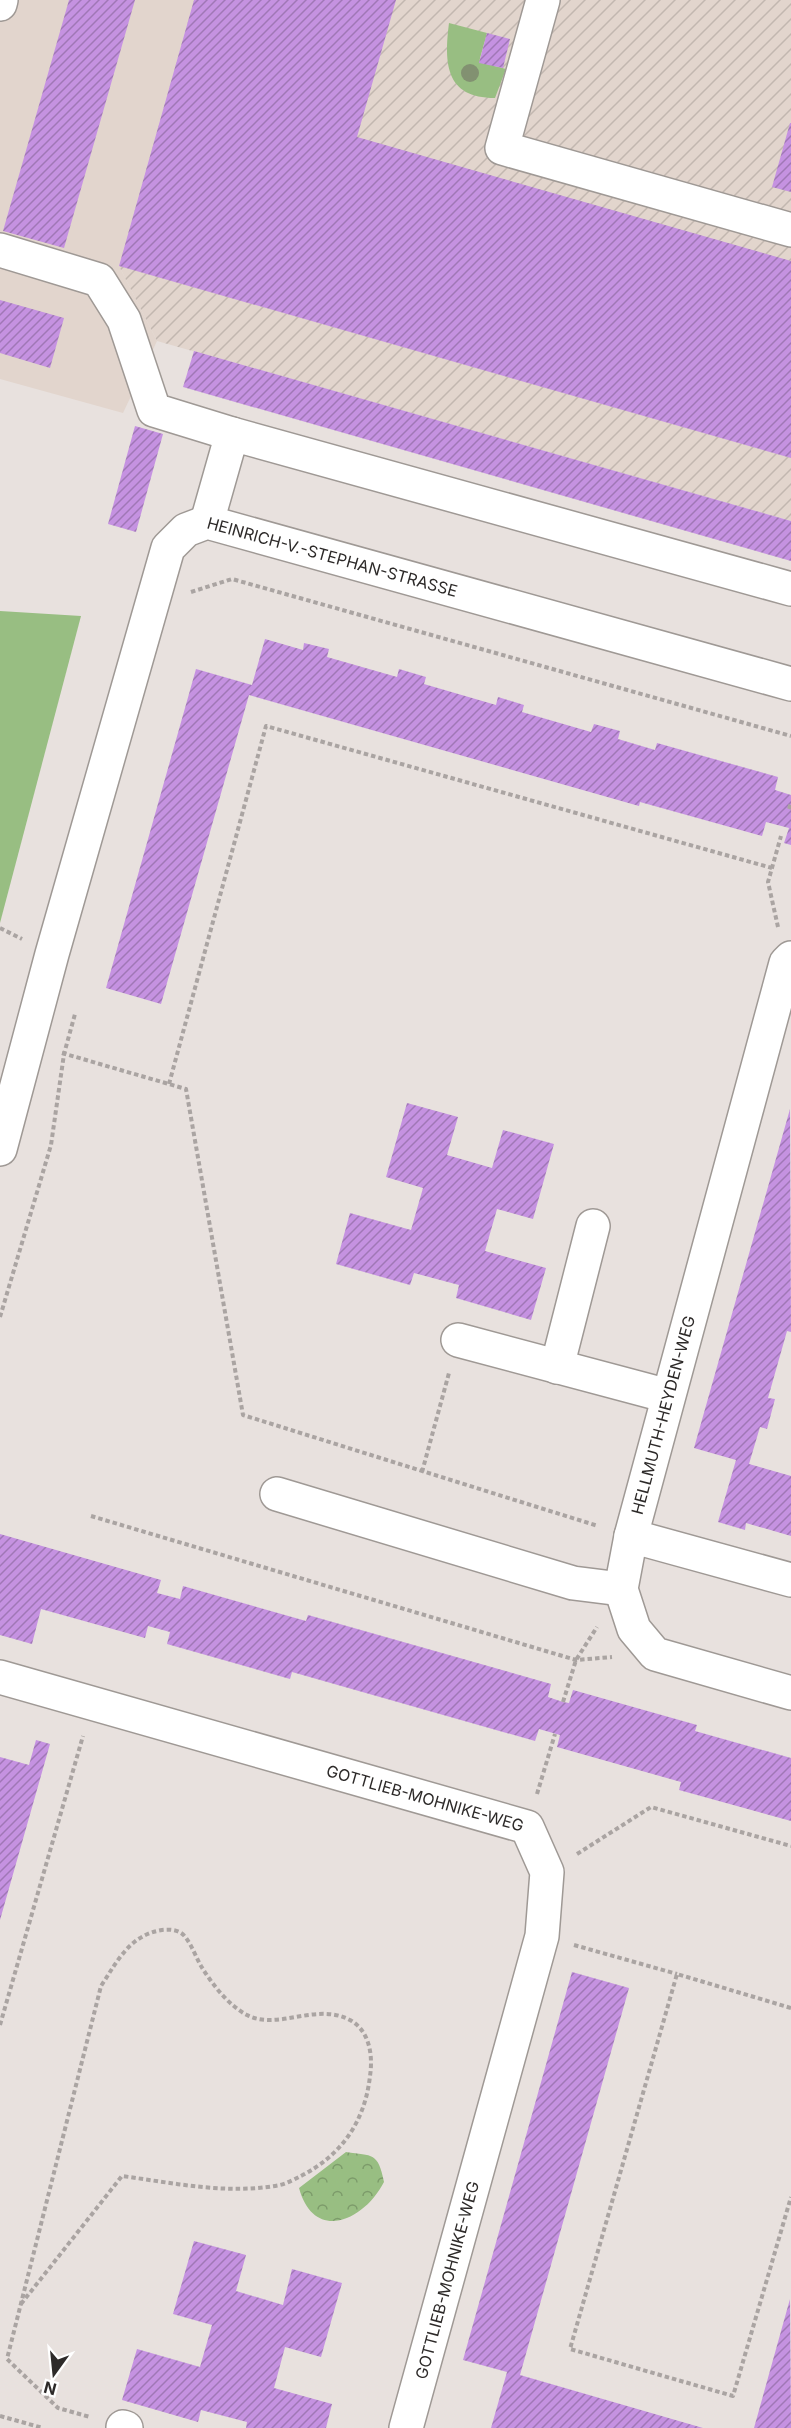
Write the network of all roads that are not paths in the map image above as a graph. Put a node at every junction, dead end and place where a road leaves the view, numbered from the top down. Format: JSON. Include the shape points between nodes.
{"nodes":[{"id":1,"x":543,"y":0,"type":"edge"},
{"id":2,"x":791,"y":230,"type":"edge"},
{"id":3,"x":0,"y":250,"type":"edge"},
{"id":4,"x":232,"y":434,"type":"junction"},
{"id":5,"x":207,"y":522,"type":"junction"},
{"id":6,"x":791,"y":589,"type":"edge"},
{"id":7,"x":791,"y":684,"type":"edge"},
{"id":8,"x":788,"y":961,"type":"edge"},
{"id":9,"x":779,"y":1032,"type":"edge"},
{"id":10,"x":0,"y":1147,"type":"edge"},
{"id":11,"x":593,"y":1226,"type":"dead end"},
{"id":12,"x":458,"y":1340,"type":"road end"},
{"id":13,"x":557,"y":1367,"type":"junction"},
{"id":14,"x":668,"y":1396,"type":"junction"},
{"id":15,"x":277,"y":1494,"type":"dead end"},
{"id":16,"x":631,"y":1536,"type":"junction"},
{"id":17,"x":791,"y":1580,"type":"edge"},
{"id":18,"x":621,"y":1589,"type":"junction"},
{"id":19,"x":0,"y":1677,"type":"edge"},
{"id":20,"x":791,"y":1693,"type":"edge"},
{"id":21,"x":406,"y":2428,"type":"edge"}],
"edges":[{"from":1,"to":2,"type":"street","via":[[502,148]]},
{"from":3,"to":4,"type":"street","via":[[99,280],[124,320],[154,410]]},
{"from":4,"to":5,"type":"street"},
{"from":4,"to":6,"type":"street"},
{"from":5,"to":7,"type":"street","name":"HEINRICH-V.-STEPHAN-STRASSE"},
{"from":5,"to":10,"type":"street","name":"HEINRICH-V.-STEPHAN-STRASSE","via":[[186,530],[168,548]]},
{"from":8,"to":9,"type":"street","name":"HELLMUTH-HEYDEN-WEG"},
{"from":9,"to":14,"type":"street","name":"HELLMUTH-HEYDEN-WEG"},
{"from":11,"to":13,"type":"street"},
{"from":12,"to":13,"type":"street"},
{"from":13,"to":14,"type":"street"},
{"from":14,"to":16,"type":"street","name":"HELLMUTH-HEYDEN-WEG"},
{"from":15,"to":18,"type":"street","via":[[573,1583]]},
{"from":16,"to":17,"type":"street"},
{"from":16,"to":18,"type":"street","name":"HELLMUTH-HEYDEN-WEG"},
{"from":18,"to":20,"type":"street","name":"HELLMUTH-HEYDEN-WEG","via":[[634,1629],[655,1654]]},
{"from":19,"to":21,"type":"street","name":"GOTTLIEB-MOHNIKE-WEG","via":[[527,1827],[547,1872],[542,1936]]}]}
